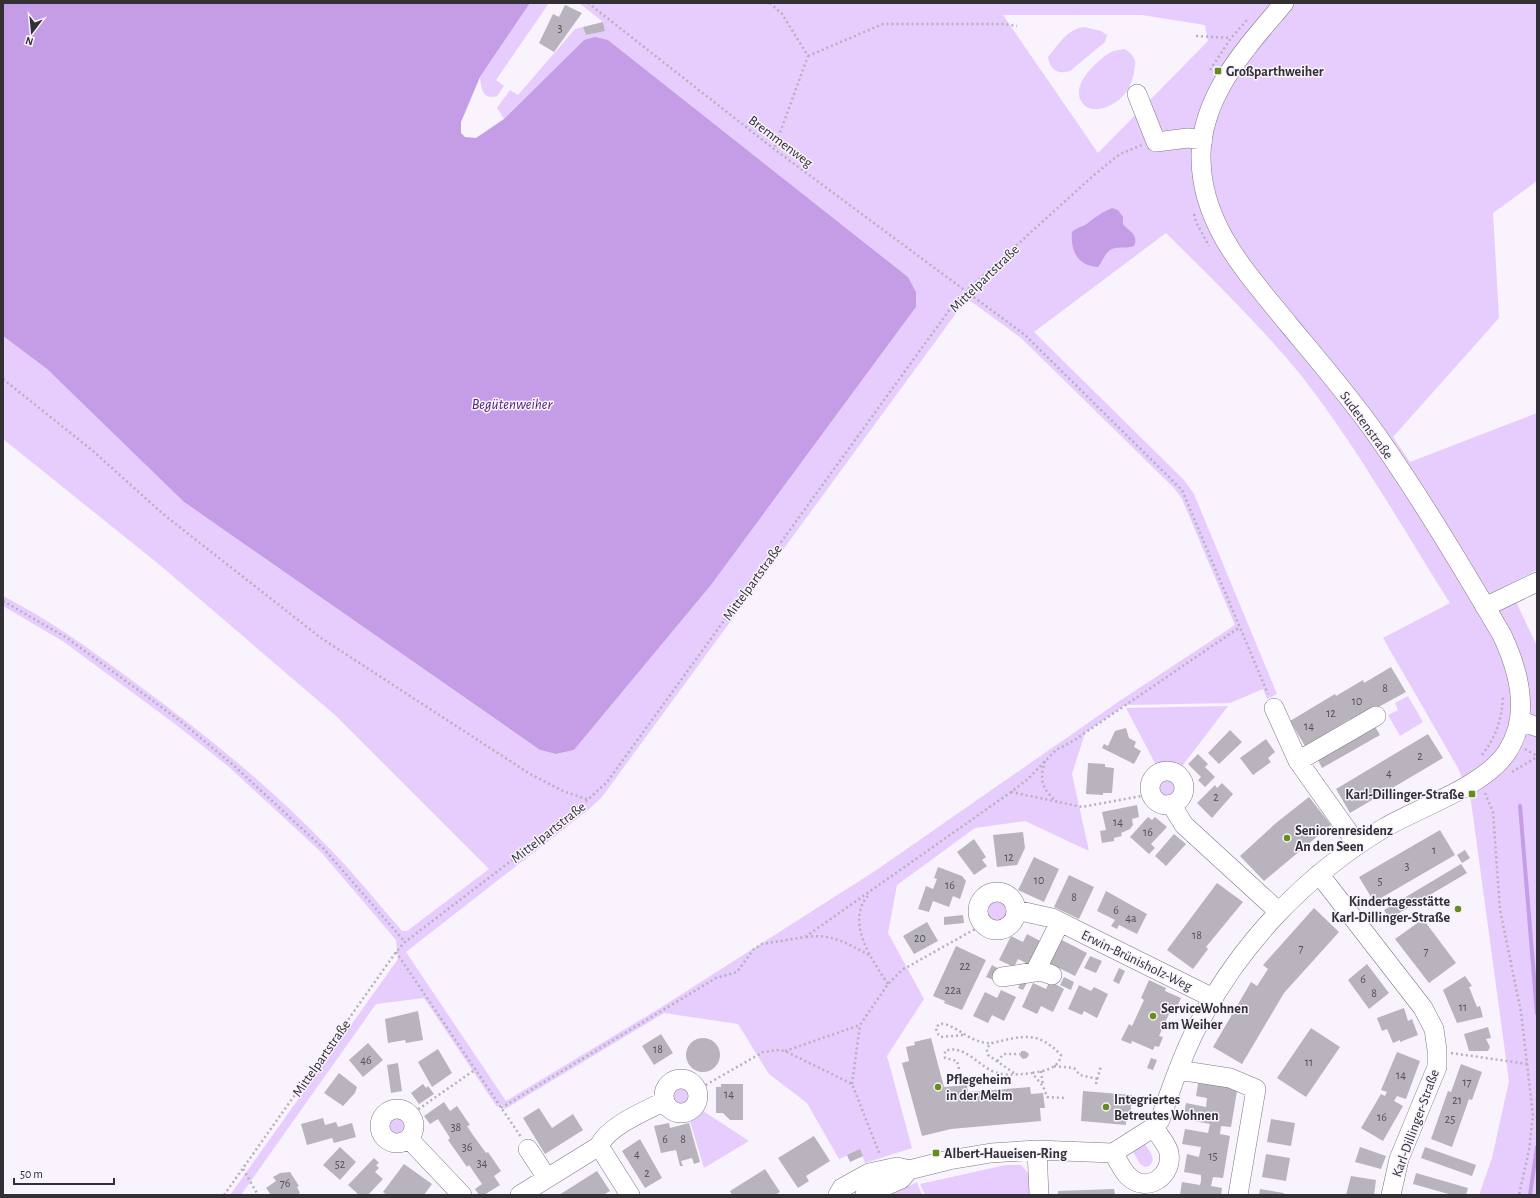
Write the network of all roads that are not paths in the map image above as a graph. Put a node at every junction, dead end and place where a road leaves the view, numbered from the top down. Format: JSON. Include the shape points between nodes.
{"nodes":[{"id":1,"x":1284,"y":3,"type":"edge"},
{"id":2,"x":1137,"y":94,"type":"dead end"},
{"id":3,"x":1202,"y":140,"type":"junction"},
{"id":4,"x":1537,"y":582,"type":"edge"},
{"id":5,"x":1485,"y":607,"type":"junction"},
{"id":6,"x":1274,"y":708,"type":"road end"},
{"id":7,"x":1376,"y":716,"type":"dead end"},
{"id":8,"x":1519,"y":720,"type":"junction"},
{"id":9,"x":1537,"y":727,"type":"edge"},
{"id":10,"x":1298,"y":761,"type":"junction"},
{"id":11,"x":1171,"y":804,"type":"junction"},
{"id":12,"x":1356,"y":844,"type":"junction"},
{"id":13,"x":1319,"y":874,"type":"junction"},
{"id":14,"x":1016,"y":910,"type":"junction"},
{"id":15,"x":1278,"y":911,"type":"junction"},
{"id":16,"x":1060,"y":922,"type":"junction"},
{"id":17,"x":1002,"y":977,"type":"dead end"},
{"id":18,"x":1213,"y":998,"type":"junction"},
{"id":19,"x":1178,"y":1070,"type":"junction"},
{"id":20,"x":697,"y":1090,"type":"road end"},
{"id":21,"x":1154,"y":1127,"type":"junction"},
{"id":22,"x":409,"y":1139,"type":"junction"},
{"id":23,"x":599,"y":1146,"type":"junction"},
{"id":24,"x":528,"y":1149,"type":"road end"},
{"id":25,"x":1036,"y":1150,"type":"junction"},
{"id":26,"x":1113,"y":1152,"type":"junction"},
{"id":27,"x":909,"y":1170,"type":"junction"},
{"id":28,"x":548,"y":1178,"type":"junction"},
{"id":29,"x":462,"y":1195,"type":"edge"},
{"id":30,"x":520,"y":1195,"type":"edge"},
{"id":31,"x":630,"y":1195,"type":"edge"},
{"id":32,"x":838,"y":1195,"type":"edge"},
{"id":33,"x":865,"y":1195,"type":"edge"},
{"id":34,"x":1039,"y":1195,"type":"edge"},
{"id":35,"x":1238,"y":1195,"type":"edge"},
{"id":36,"x":1391,"y":1195,"type":"edge"}],
"edges":[{"from":1,"to":3,"type":"street","via":[[1226,78],[1211,107]]},
{"from":2,"to":3,"type":"street","via":[[1156,142],[1188,138]]},
{"from":3,"to":5,"type":"street","name":"Sudetenstraße","via":[[1201,166],[1206,196],[1223,239],[1240,266],[1354,404],[1389,453]]},
{"from":4,"to":5,"type":"street"},
{"from":5,"to":8,"type":"street","name":"Sudetenstraße","via":[[1515,663],[1520,690]]},
{"from":6,"to":10,"type":"street"},
{"from":7,"to":10,"type":"street"},
{"from":8,"to":9,"type":"street"},
{"from":8,"to":12,"type":"street","via":[[1508,751],[1493,769],[1480,779],[1397,820]]},
{"from":10,"to":12,"type":"street"},
{"from":11,"to":11,"type":"street","via":[[1160,803],[1152,794],[1151,784],[1156,775],[1166,771],[1177,774],[1184,788],[1180,798]]},
{"from":11,"to":15,"type":"street","via":[[1184,825]]},
{"from":12,"to":13,"type":"street"},
{"from":13,"to":15,"type":"street"},
{"from":13,"to":36,"type":"street","name":"Karl-Dillinger-Straße","via":[[1423,1008],[1434,1029],[1437,1067],[1399,1159]]},
{"from":14,"to":14,"type":"street","via":[[1012,899],[1001,893],[989,895],[980,903],[979,916],[991,929],[1003,929],[1013,922]]},
{"from":14,"to":16,"type":"street","name":"Erwin-Brünisholz-Weg"},
{"from":15,"to":18,"type":"street","via":[[1251,943]]},
{"from":16,"to":17,"type":"street","via":[[1043,973]]},
{"from":16,"to":18,"type":"street","name":"Erwin-Brünisholz-Weg"},
{"from":18,"to":19,"type":"street","via":[[1195,1030]]},
{"from":19,"to":21,"type":"street","via":[[1160,1120]]},
{"from":19,"to":35,"type":"street","via":[[1230,1078],[1256,1088]]},
{"from":20,"to":23,"type":"street","via":[[689,1081],[678,1079],[665,1090],[665,1101],[643,1111],[604,1136]]},
{"from":21,"to":26,"type":"street"},
{"from":21,"to":26,"type":"street","via":[[1169,1152],[1167,1172],[1160,1179],[1151,1184],[1138,1183],[1127,1176]]},
{"from":22,"to":22,"type":"street","via":[[392,1143],[383,1136],[380,1125],[385,1115],[390,1111],[401,1110],[410,1115],[414,1125]]},
{"from":22,"to":29,"type":"street"},
{"from":23,"to":28,"type":"street"},
{"from":23,"to":31,"type":"street"},
{"from":24,"to":28,"type":"street"},
{"from":25,"to":26,"type":"street"},
{"from":25,"to":27,"type":"street","via":[[991,1153]]},
{"from":25,"to":34,"type":"street"},
{"from":27,"to":32,"type":"street","via":[[896,1167],[869,1174],[842,1188]]},
{"from":27,"to":33,"type":"street","via":[[901,1179]]},
{"from":28,"to":30,"type":"street"}]}
